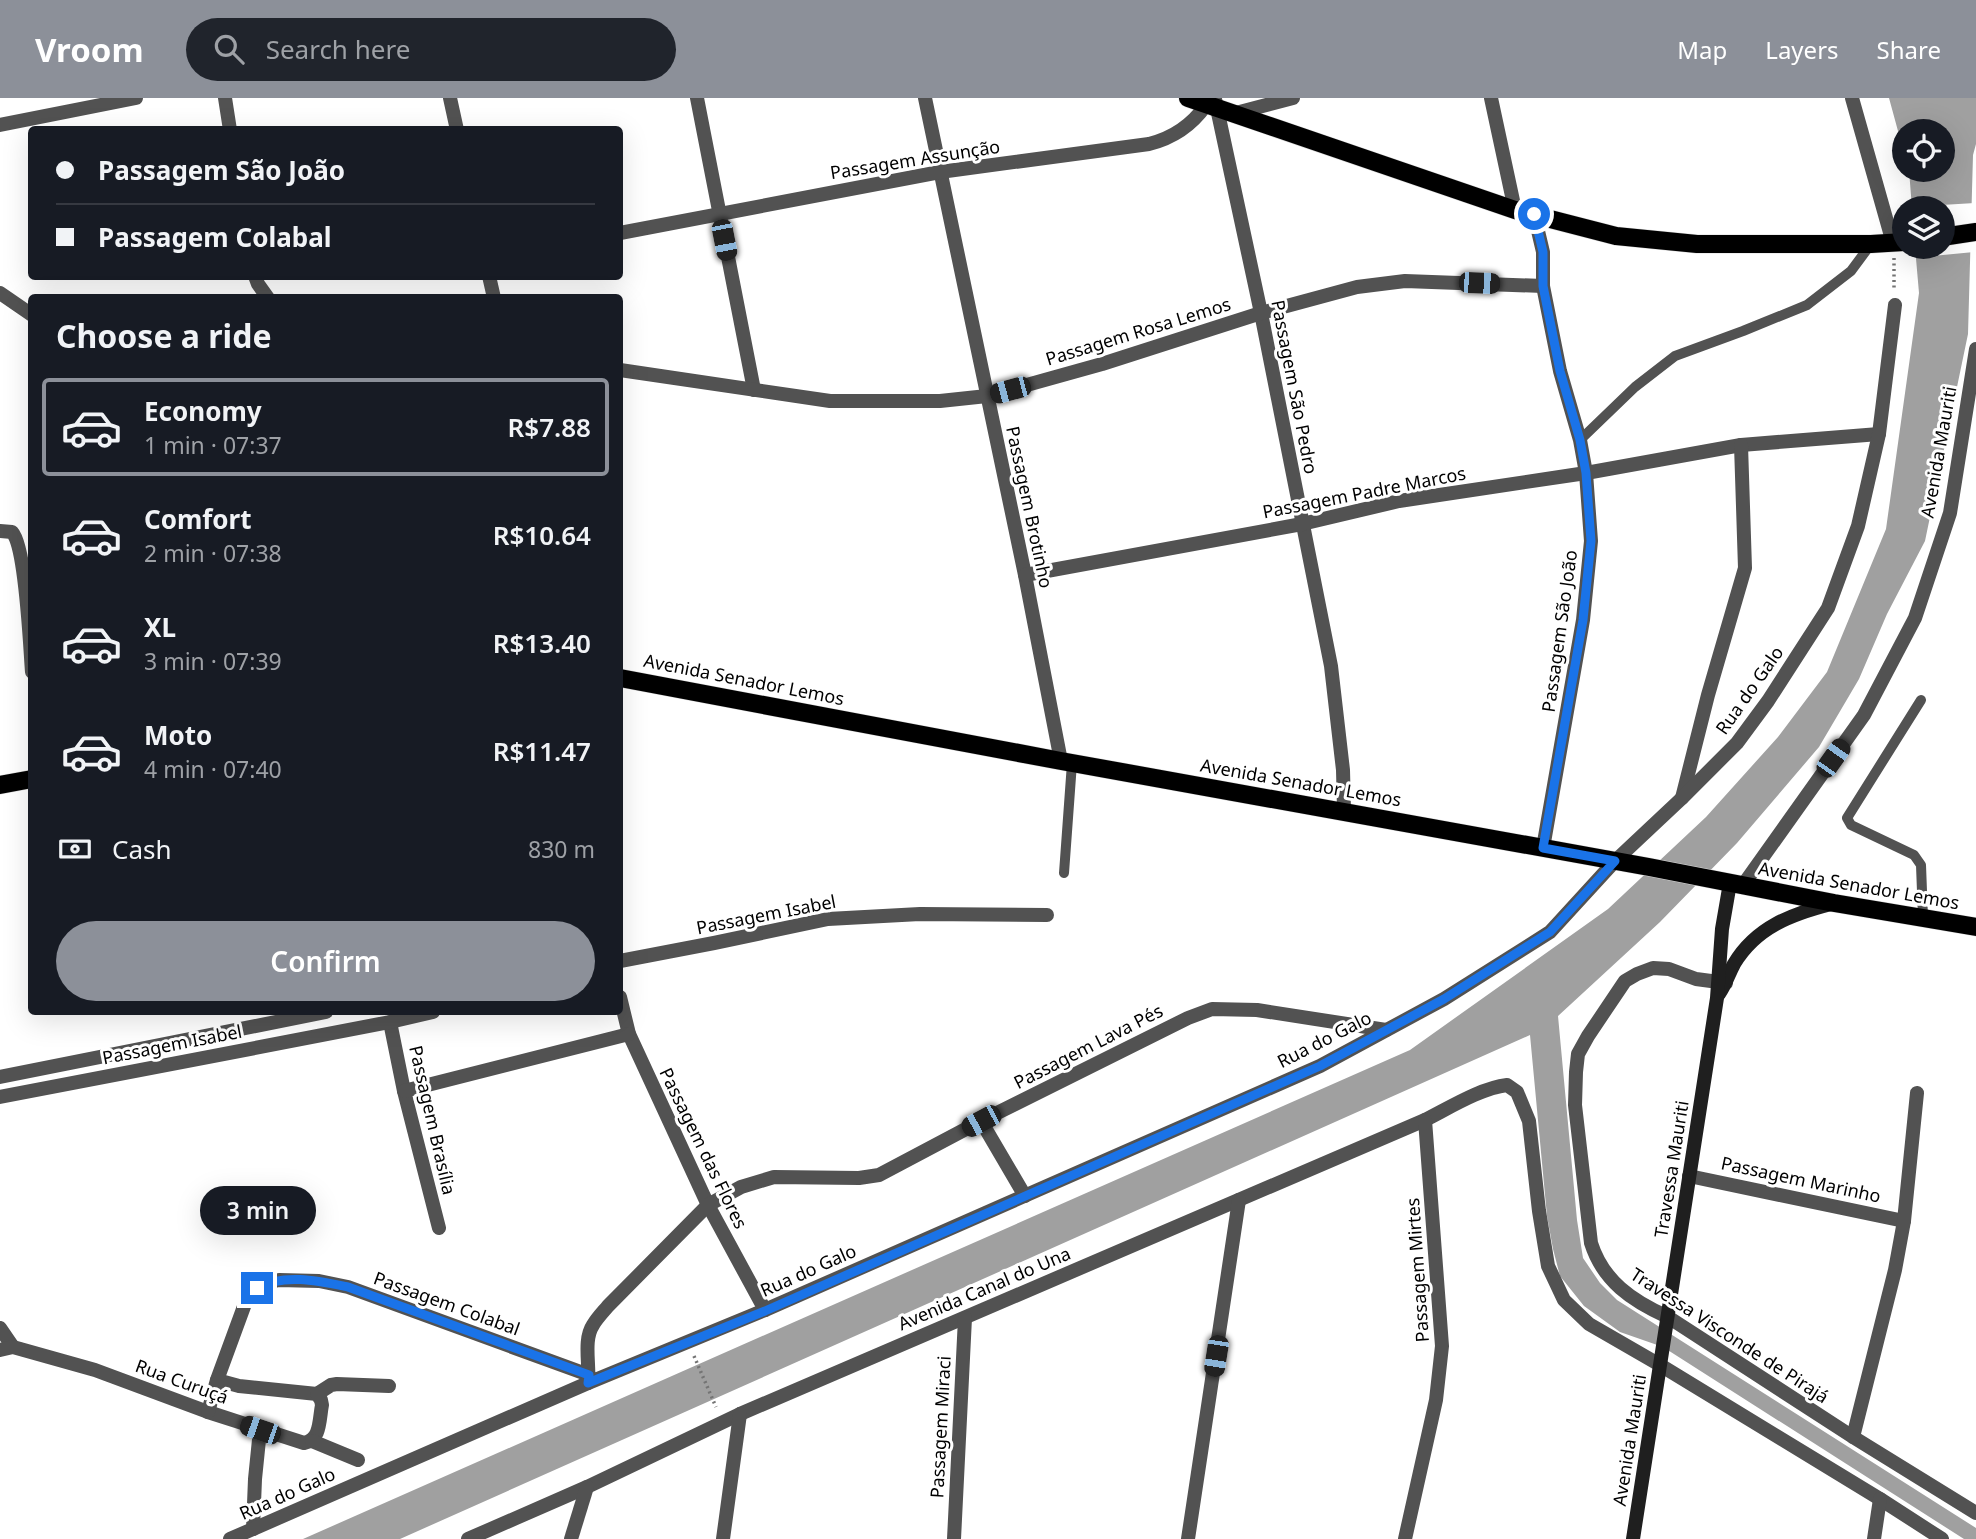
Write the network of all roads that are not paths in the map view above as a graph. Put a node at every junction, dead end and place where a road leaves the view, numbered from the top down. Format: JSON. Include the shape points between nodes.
{"nodes":[{"id":1,"x":136,"y":98,"type":"edge"},
{"id":2,"x":225,"y":98,"type":"edge"},
{"id":3,"x":450,"y":98,"type":"edge"},
{"id":4,"x":697,"y":98,"type":"edge"},
{"id":5,"x":925,"y":98,"type":"edge"},
{"id":6,"x":1188,"y":98,"type":"edge"},
{"id":7,"x":1293,"y":98,"type":"edge"},
{"id":8,"x":1491,"y":98,"type":"edge"},
{"id":9,"x":1852,"y":98,"type":"edge"},
{"id":10,"x":1217,"y":106,"type":"edge"},
{"id":11,"x":0,"y":125,"type":"edge"},
{"id":12,"x":229,"y":126,"type":"edge"},
{"id":13,"x":456,"y":126,"type":"edge"},
{"id":14,"x":940,"y":172,"type":"junction"},
{"id":15,"x":1515,"y":209,"type":"junction"},
{"id":16,"x":719,"y":214,"type":"junction"},
{"id":17,"x":1534,"y":214,"type":"junction"},
{"id":18,"x":1892,"y":221,"type":"edge"},
{"id":19,"x":623,"y":232,"type":"edge"},
{"id":20,"x":1976,"y":232,"type":"edge"},
{"id":21,"x":1955,"y":235,"type":"edge"},
{"id":22,"x":1892,"y":242,"type":"edge"},
{"id":23,"x":1871,"y":244,"type":"junction"},
{"id":24,"x":1543,"y":286,"type":"junction"},
{"id":25,"x":0,"y":293,"type":"edge"},
{"id":26,"x":1895,"y":305,"type":"road end"},
{"id":27,"x":28,"y":311,"type":"edge"},
{"id":28,"x":1261,"y":313,"type":"junction"},
{"id":29,"x":1976,"y":349,"type":"edge"},
{"id":30,"x":623,"y":370,"type":"edge"},
{"id":31,"x":754,"y":390,"type":"junction"},
{"id":32,"x":987,"y":396,"type":"junction"},
{"id":33,"x":1879,"y":434,"type":"junction"},
{"id":34,"x":1580,"y":440,"type":"junction"},
{"id":35,"x":1741,"y":445,"type":"junction"},
{"id":36,"x":1586,"y":473,"type":"junction"},
{"id":37,"x":1302,"y":524,"type":"junction"},
{"id":38,"x":0,"y":531,"type":"edge"},
{"id":39,"x":1025,"y":575,"type":"junction"},
{"id":40,"x":28,"y":590,"type":"edge"},
{"id":41,"x":623,"y":679,"type":"edge"},
{"id":42,"x":1921,"y":700,"type":"dead end"},
{"id":43,"x":1067,"y":762,"type":"junction"},
{"id":44,"x":28,"y":780,"type":"edge"},
{"id":45,"x":0,"y":785,"type":"edge"},
{"id":46,"x":1681,"y":799,"type":"junction"},
{"id":47,"x":1344,"y":810,"type":"junction"},
{"id":48,"x":1543,"y":848,"type":"junction"},
{"id":49,"x":1615,"y":861,"type":"junction"},
{"id":50,"x":1065,"y":873,"type":"dead end"},
{"id":51,"x":1730,"y":883,"type":"junction"},
{"id":52,"x":1834,"y":903,"type":"junction"},
{"id":53,"x":1047,"y":915,"type":"dead end"},
{"id":54,"x":1923,"y":918,"type":"junction"},
{"id":55,"x":1976,"y":927,"type":"edge"},
{"id":56,"x":623,"y":960,"type":"edge"},
{"id":57,"x":1722,"y":983,"type":"junction"},
{"id":58,"x":623,"y":1009,"type":"edge"},
{"id":59,"x":311,"y":1015,"type":"edge"},
{"id":60,"x":420,"y":1015,"type":"edge"},
{"id":61,"x":390,"y":1022,"type":"junction"},
{"id":62,"x":1386,"y":1030,"type":"junction"},
{"id":63,"x":629,"y":1034,"type":"junction"},
{"id":64,"x":0,"y":1077,"type":"edge"},
{"id":65,"x":404,"y":1091,"type":"junction"},
{"id":66,"x":1917,"y":1093,"type":"dead end"},
{"id":67,"x":0,"y":1097,"type":"edge"},
{"id":68,"x":1425,"y":1120,"type":"junction"},
{"id":69,"x":981,"y":1121,"type":"junction"},
{"id":70,"x":1689,"y":1176,"type":"junction"},
{"id":71,"x":1026,"y":1196,"type":"junction"},
{"id":72,"x":1239,"y":1200,"type":"junction"},
{"id":73,"x":708,"y":1205,"type":"junction"},
{"id":74,"x":1904,"y":1220,"type":"junction"},
{"id":75,"x":439,"y":1228,"type":"dead end"},
{"id":76,"x":765,"y":1311,"type":"junction"},
{"id":77,"x":965,"y":1318,"type":"junction"},
{"id":78,"x":1667,"y":1320,"type":"junction"},
{"id":79,"x":0,"y":1328,"type":"edge"},
{"id":80,"x":1663,"y":1347,"type":"joint"},
{"id":81,"x":6,"y":1349,"type":"edge"},
{"id":82,"x":1660,"y":1364,"type":"junction"},
{"id":83,"x":589,"y":1379,"type":"junction"},
{"id":84,"x":217,"y":1380,"type":"junction"},
{"id":85,"x":389,"y":1387,"type":"dead end"},
{"id":86,"x":317,"y":1394,"type":"junction"},
{"id":87,"x":208,"y":1412,"type":"junction"},
{"id":88,"x":740,"y":1414,"type":"junction"},
{"id":89,"x":260,"y":1430,"type":"junction"},
{"id":90,"x":1853,"y":1437,"type":"junction"},
{"id":91,"x":312,"y":1441,"type":"junction"},
{"id":92,"x":358,"y":1460,"type":"dead end"},
{"id":93,"x":587,"y":1487,"type":"junction"},
{"id":94,"x":1880,"y":1499,"type":"junction"},
{"id":95,"x":1976,"y":1513,"type":"edge"},
{"id":96,"x":253,"y":1529,"type":"junction"},
{"id":97,"x":230,"y":1539,"type":"edge"},
{"id":98,"x":468,"y":1539,"type":"edge"},
{"id":99,"x":570,"y":1539,"type":"edge"},
{"id":100,"x":723,"y":1539,"type":"edge"},
{"id":101,"x":954,"y":1539,"type":"edge"},
{"id":102,"x":1188,"y":1539,"type":"edge"},
{"id":103,"x":1405,"y":1539,"type":"edge"},
{"id":104,"x":1633,"y":1539,"type":"edge"},
{"id":105,"x":1874,"y":1539,"type":"edge"},
{"id":106,"x":1942,"y":1539,"type":"edge"}],
"edges":[{"from":1,"to":11,"type":"street"},
{"from":2,"to":12,"type":"street"},
{"from":3,"to":13,"type":"street"},
{"from":4,"to":16,"type":"street"},
{"from":5,"to":14,"type":"street","name":"Passagem Brotinho"},
{"from":6,"to":10,"type":"main road"},
{"from":7,"to":10,"type":"street"},
{"from":8,"to":15,"type":"street"},
{"from":9,"to":18,"type":"street"},
{"from":10,"to":14,"type":"street","name":"Passagem Assunção","via":[[1182,130],[1149,144]]},
{"from":10,"to":15,"type":"main road"},
{"from":10,"to":28,"type":"street","name":"Passagem São Pedro"},
{"from":14,"to":16,"type":"street","name":"Passagem Assunção"},
{"from":14,"to":32,"type":"street","name":"Passagem Brotinho"},
{"from":15,"to":17,"type":"main road"},
{"from":16,"to":19,"type":"street","name":"Passagem Assunção"},
{"from":16,"to":31,"type":"street"},
{"from":17,"to":23,"type":"main road","via":[[1616,236],[1683,243]]},
{"from":17,"to":24,"type":"street","name":"Passagem São João","via":[[1543,252]]},
{"from":20,"to":21,"type":"main road"},
{"from":22,"to":23,"type":"main road"},
{"from":23,"to":34,"type":"lane","via":[[1851,271],[1807,304],[1675,356]]},
{"from":24,"to":28,"type":"street","name":"Passagem Rosa Lemos","via":[[1405,281],[1357,287]]},
{"from":24,"to":34,"type":"street","name":"Passagem São João"},
{"from":25,"to":27,"type":"street"},
{"from":26,"to":33,"type":"street","name":"Rua do Galo"},
{"from":28,"to":32,"type":"street","name":"Passagem Rosa Lemos"},
{"from":28,"to":37,"type":"street","name":"Passagem São Pedro"},
{"from":29,"to":51,"type":"street","name":"Avenida Mauriti","via":[[1950,513],[1914,618],[1864,715]]},
{"from":30,"to":31,"type":"street","name":"Passagem Rosa Lemos"},
{"from":31,"to":32,"type":"street","name":"Passagem Rosa Lemos","via":[[830,401],[940,401]]},
{"from":32,"to":39,"type":"street","name":"Passagem Brotinho"},
{"from":33,"to":35,"type":"street","name":"Passagem Padre Marcos"},
{"from":33,"to":46,"type":"street","name":"Rua do Galo","via":[[1858,526],[1828,608],[1737,743]]},
{"from":34,"to":36,"type":"street","name":"Passagem São João"},
{"from":35,"to":36,"type":"street","name":"Passagem Padre Marcos"},
{"from":35,"to":46,"type":"street","via":[[1745,568]]},
{"from":36,"to":37,"type":"street","name":"Passagem Padre Marcos","via":[[1399,501]]},
{"from":36,"to":48,"type":"street","name":"Passagem São João","via":[[1591,541],[1583,620]]},
{"from":37,"to":39,"type":"street","name":"Passagem Padre Marcos"},
{"from":37,"to":47,"type":"street","name":"Passagem São Pedro","via":[[1331,666]]},
{"from":38,"to":40,"type":"street","via":[[17,537]]},
{"from":39,"to":43,"type":"street","name":"Passagem Brotinho"},
{"from":41,"to":43,"type":"main road","name":"Avenida Senador Lemos"},
{"from":42,"to":54,"type":"lane","via":[[1847,818],[1851,825],[1919,860]]},
{"from":43,"to":47,"type":"main road","name":"Avenida Senador Lemos"},
{"from":43,"to":50,"type":"lane"},
{"from":44,"to":45,"type":"main road"},
{"from":46,"to":49,"type":"street","name":"Rua do Galo"},
{"from":47,"to":48,"type":"main road","name":"Avenida Senador Lemos"},
{"from":48,"to":49,"type":"main road","name":"Avenida Senador Lemos"},
{"from":49,"to":51,"type":"main road","name":"Avenida Senador Lemos"},
{"from":49,"to":62,"type":"street","name":"Rua do Galo","via":[[1550,932]]},
{"from":51,"to":52,"type":"main road","name":"Avenida Senador Lemos"},
{"from":51,"to":57,"type":"main road","name":"Travessa Mauriti","via":[[1722,929]]},
{"from":52,"to":54,"type":"main road","name":"Avenida Senador Lemos"},
{"from":52,"to":57,"type":"main road","name":"Travessa Mauriti","via":[[1801,912],[1761,932]]},
{"from":53,"to":56,"type":"street","name":"Passagem Isabel","via":[[828,919]]},
{"from":54,"to":55,"type":"main road","name":"Avenida Senador Lemos"},
{"from":57,"to":70,"type":"main road","name":"Travessa Mauriti"},
{"from":57,"to":78,"type":"street","name":"Travessa Visconde de Pirajá","via":[[1653,968],[1625,981],[1578,1054],[1578,1139],[1596,1258],[1615,1285]]},
{"from":58,"to":63,"type":"street","name":"Passagem das Flores"},
{"from":59,"to":64,"type":"street","name":"Passagem Isabel"},
{"from":60,"to":61,"type":"street","name":"Passagem Isabel"},
{"from":61,"to":65,"type":"street","name":"Passagem Brasília"},
{"from":61,"to":67,"type":"street","name":"Passagem Isabel"},
{"from":62,"to":69,"type":"street","name":"Passagem Lava Pés","via":[[1257,1010],[1212,1009]]},
{"from":62,"to":71,"type":"street","name":"Rua do Galo","via":[[1320,1066]]},
{"from":63,"to":65,"type":"street"},
{"from":63,"to":73,"type":"street","name":"Passagem das Flores"},
{"from":65,"to":75,"type":"street","name":"Passagem Brasília"},
{"from":66,"to":74,"type":"street","name":"Passagem Marinho"},
{"from":68,"to":72,"type":"street","name":"Avenida Canal do Una"},
{"from":68,"to":82,"type":"street","name":"Avenida Canal do Una","via":[[1497,1086],[1507,1085],[1517,1092],[1529,1121],[1548,1266],[1564,1300],[1589,1324]]},
{"from":68,"to":103,"type":"street","name":"Passagem Mirtes","via":[[1442,1346],[1436,1400]]},
{"from":69,"to":71,"type":"street"},
{"from":69,"to":73,"type":"street","name":"Passagem Lava Pés","via":[[879,1175],[774,1177]]},
{"from":70,"to":74,"type":"street","name":"Passagem Marinho"},
{"from":70,"to":78,"type":"main road","name":"Travessa Mauriti"},
{"from":71,"to":76,"type":"street","name":"Rua do Galo"},
{"from":72,"to":77,"type":"street","name":"Avenida Canal do Una"},
{"from":72,"to":102,"type":"street"},
{"from":73,"to":76,"type":"street","name":"Passagem das Flores"},
{"from":73,"to":83,"type":"street","name":"Passagem Lava Pés","via":[[593,1325],[588,1343]]},
{"from":74,"to":90,"type":"street","name":"Passagem Marinho"},
{"from":76,"to":83,"type":"street","name":"Rua do Galo"},
{"from":77,"to":88,"type":"street","name":"Avenida Canal do Una"},
{"from":77,"to":101,"type":"street","name":"Passagem Miraci"},
{"from":78,"to":80,"type":"main road","name":"Travessa Mauriti"},
{"from":78,"to":90,"type":"street","name":"Travessa Visconde de Pirajá"},
{"from":79,"to":81,"type":"street","name":"Rua Curuçá"},
{"from":80,"to":82,"type":"main road","name":"Avenida Mauriti"},
{"from":81,"to":87,"type":"street","name":"Rua Curuçá","via":[[95,1370]]},
{"from":82,"to":94,"type":"street"},
{"from":82,"to":104,"type":"main road","name":"Avenida Mauriti"},
{"from":83,"to":84,"type":"street","name":"Passagem Colabal","via":[[348,1287],[279,1280],[257,1288],[246,1301]]},
{"from":83,"to":96,"type":"street","name":"Rua do Galo"},
{"from":84,"to":86,"type":"street","name":"Rua Curuçá"},
{"from":84,"to":87,"type":"street","name":"Passagem Colabal"},
{"from":85,"to":86,"type":"street","via":[[337,1384]]},
{"from":86,"to":91,"type":"street","via":[[322,1405]]},
{"from":87,"to":89,"type":"street","name":"Rua Curuçá"},
{"from":88,"to":93,"type":"street","name":"Avenida Canal do Una"},
{"from":88,"to":100,"type":"street"},
{"from":89,"to":91,"type":"street","name":"Rua Curuçá","via":[[304,1443]]},
{"from":89,"to":96,"type":"street"},
{"from":90,"to":95,"type":"street","name":"Travessa Visconde de Pirajá"},
{"from":91,"to":92,"type":"street","name":"Rua Curuçá"},
{"from":93,"to":98,"type":"street","name":"Avenida Canal do Una"},
{"from":93,"to":99,"type":"street"},
{"from":94,"to":105,"type":"street"},
{"from":94,"to":106,"type":"street"},
{"from":96,"to":97,"type":"street","name":"Rua do Galo"}]}
